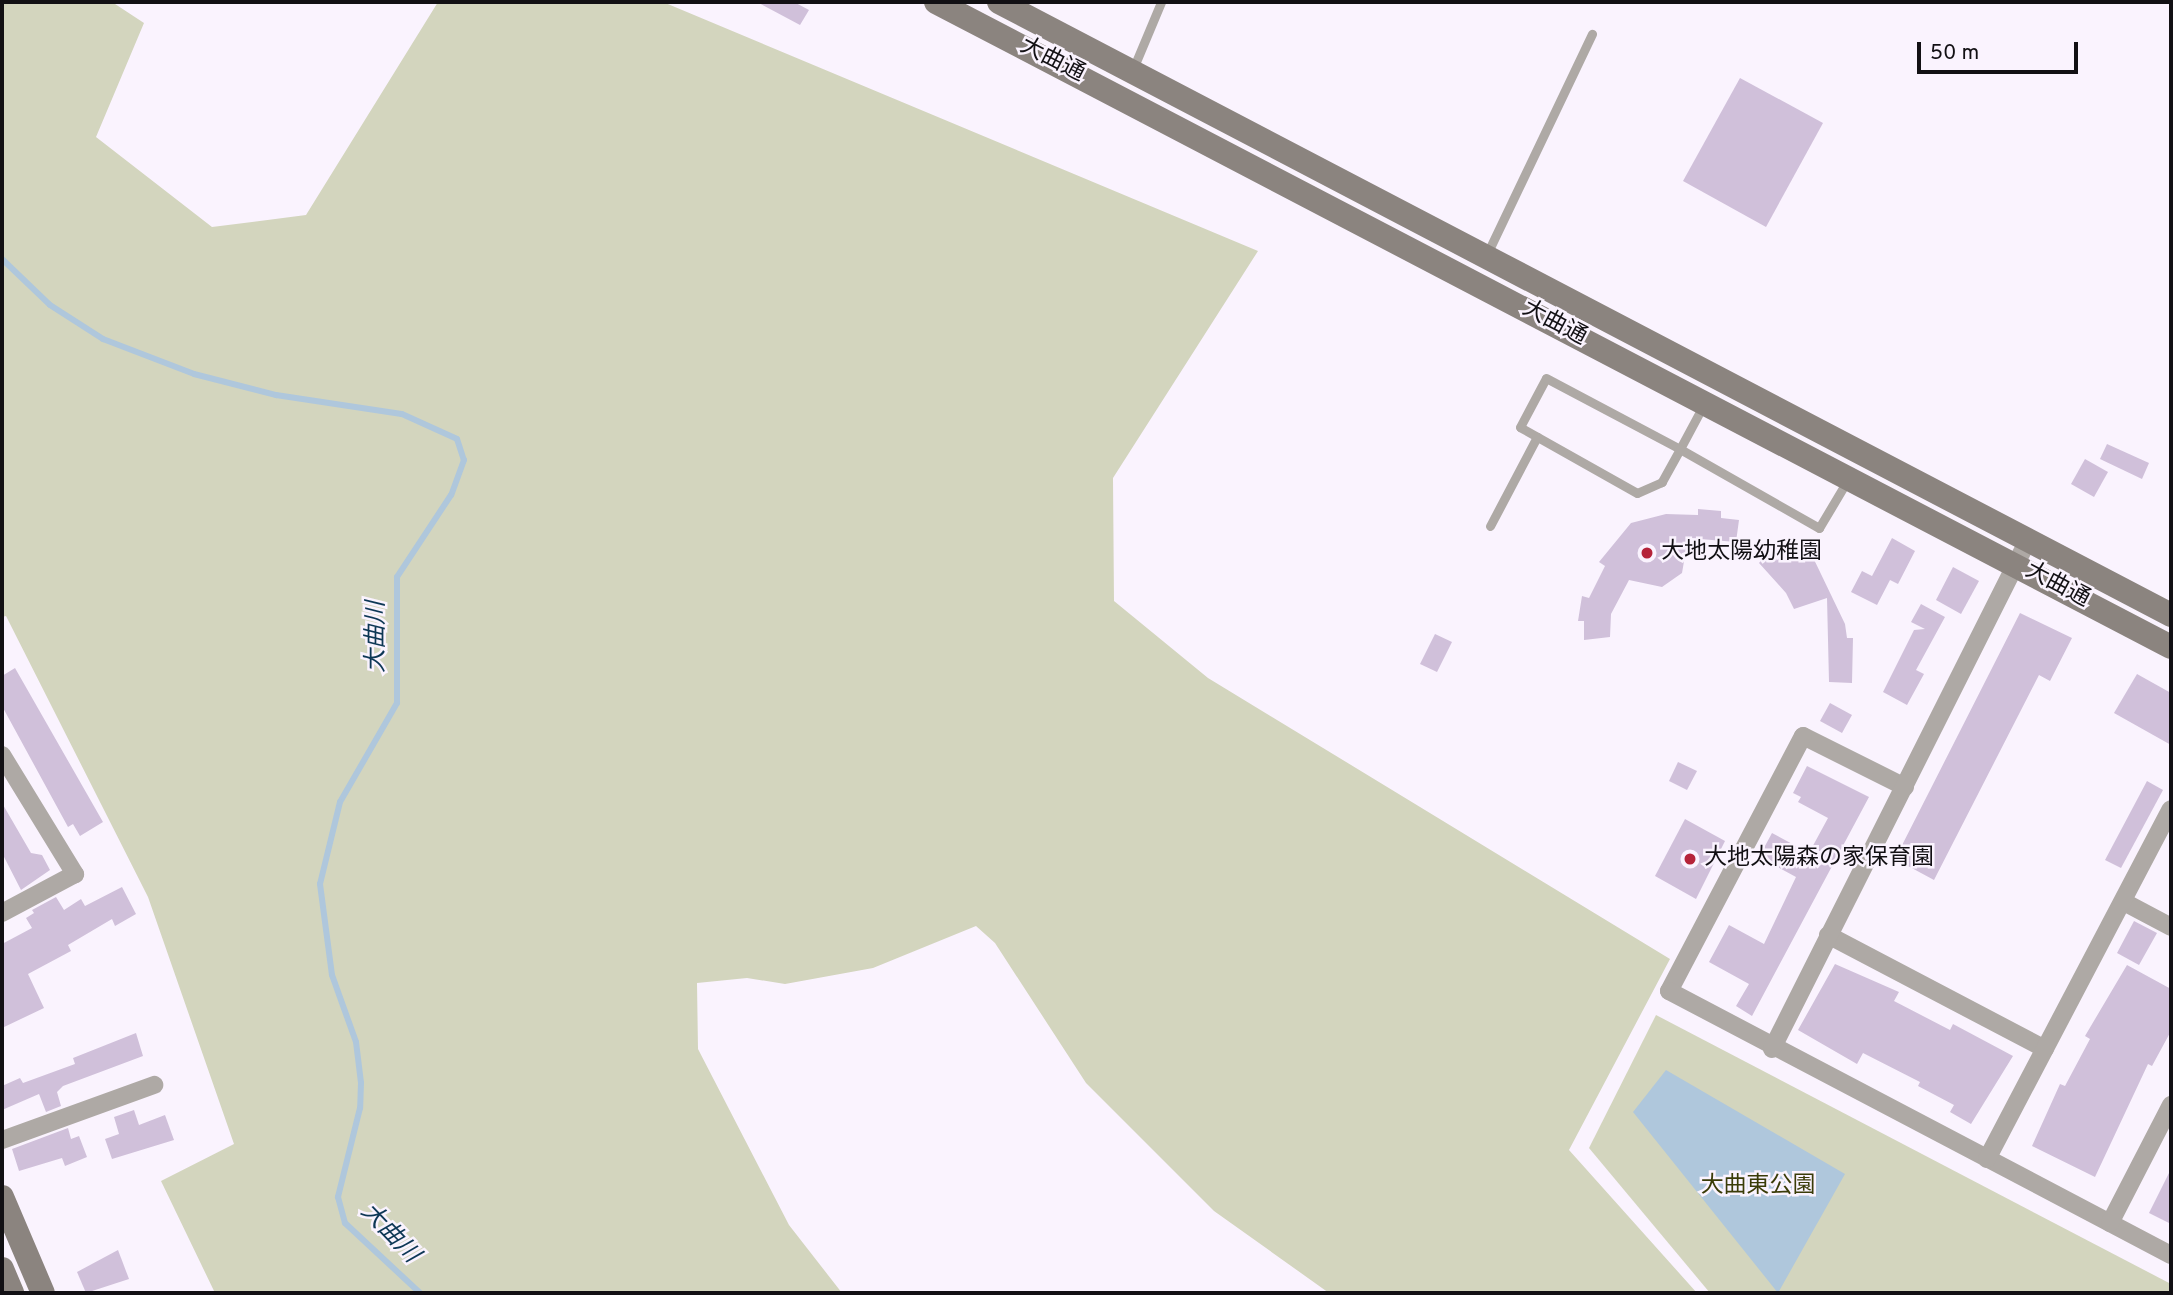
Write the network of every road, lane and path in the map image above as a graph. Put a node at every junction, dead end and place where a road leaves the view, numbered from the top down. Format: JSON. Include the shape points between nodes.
{"nodes":[{"id":1,"x":936,"y":2,"type":"edge"},
{"id":2,"x":999,"y":2,"type":"edge"},
{"id":3,"x":1161,"y":2,"type":"edge"},
{"id":4,"x":1026,"y":8,"type":"edge"},
{"id":5,"x":1592,"y":34,"type":"dead end"},
{"id":6,"x":1132,"y":71,"type":"junction"},
{"id":7,"x":1486,"y":256,"type":"junction"},
{"id":8,"x":1705,"y":403,"type":"junction"},
{"id":9,"x":1538,"y":437,"type":"junction"},
{"id":10,"x":1680,"y":449,"type":"junction"},
{"id":11,"x":1848,"y":478,"type":"junction"},
{"id":12,"x":1490,"y":526,"type":"dead end"},
{"id":13,"x":2028,"y":540,"type":"junction"},
{"id":14,"x":2016,"y":564,"type":"junction"},
{"id":15,"x":2171,"y":615,"type":"edge"},
{"id":16,"x":2171,"y":647,"type":"edge"},
{"id":17,"x":2,"y":755,"type":"edge"},
{"id":18,"x":1905,"y":787,"type":"junction"},
{"id":19,"x":2171,"y":809,"type":"edge"},
{"id":20,"x":2124,"y":902,"type":"junction"},
{"id":21,"x":2,"y":913,"type":"edge"},
{"id":22,"x":2171,"y":927,"type":"edge"},
{"id":23,"x":1828,"y":935,"type":"junction"},
{"id":24,"x":1772,"y":1049,"type":"junction"},
{"id":25,"x":2045,"y":1049,"type":"junction"},
{"id":26,"x":154,"y":1085,"type":"dead end"},
{"id":27,"x":2171,"y":1105,"type":"edge"},
{"id":28,"x":2,"y":1140,"type":"edge"},
{"id":29,"x":1987,"y":1159,"type":"junction"},
{"id":30,"x":2,"y":1197,"type":"edge"},
{"id":31,"x":2110,"y":1223,"type":"junction"},
{"id":32,"x":8,"y":1231,"type":"edge"},
{"id":33,"x":2171,"y":1255,"type":"edge"},
{"id":34,"x":2,"y":1269,"type":"edge"},
{"id":35,"x":12,"y":1293,"type":"edge"},
{"id":36,"x":43,"y":1293,"type":"edge"}],
"edges":[{"from":1,"to":8,"type":"street","name":"大曲通"},
{"from":2,"to":4,"type":"street","name":"大曲通"},
{"from":3,"to":6,"type":"lane"},
{"from":4,"to":6,"type":"street","name":"大曲通"},
{"from":5,"to":7,"type":"lane"},
{"from":6,"to":7,"type":"street","name":"大曲通"},
{"from":7,"to":13,"type":"street","name":"大曲通"},
{"from":8,"to":10,"type":"lane"},
{"from":8,"to":11,"type":"street","name":"大曲通"},
{"from":9,"to":10,"type":"lane","via":[[1637,494],[1662,482]]},
{"from":9,"to":10,"type":"lane","via":[[1520,427],[1546,378]]},
{"from":9,"to":12,"type":"lane"},
{"from":10,"to":11,"type":"lane","via":[[1819,527]]},
{"from":11,"to":14,"type":"street","name":"大曲通"},
{"from":13,"to":14,"type":"street"},
{"from":13,"to":15,"type":"street","name":"大曲通"},
{"from":14,"to":16,"type":"street","name":"大曲通"},
{"from":14,"to":18,"type":"street"},
{"from":17,"to":21,"type":"street","via":[[75,874]]},
{"from":18,"to":23,"type":"street"},
{"from":18,"to":24,"type":"street","via":[[1802,736],[1669,991]]},
{"from":19,"to":20,"type":"street"},
{"from":20,"to":22,"type":"street"},
{"from":20,"to":25,"type":"street"},
{"from":23,"to":24,"type":"street"},
{"from":23,"to":25,"type":"street"},
{"from":24,"to":29,"type":"street"},
{"from":25,"to":29,"type":"street"},
{"from":26,"to":28,"type":"street"},
{"from":27,"to":31,"type":"street"},
{"from":29,"to":31,"type":"street"},
{"from":30,"to":32,"type":"street"},
{"from":31,"to":33,"type":"street"},
{"from":32,"to":36,"type":"street"},
{"from":34,"to":35,"type":"street"}]}
